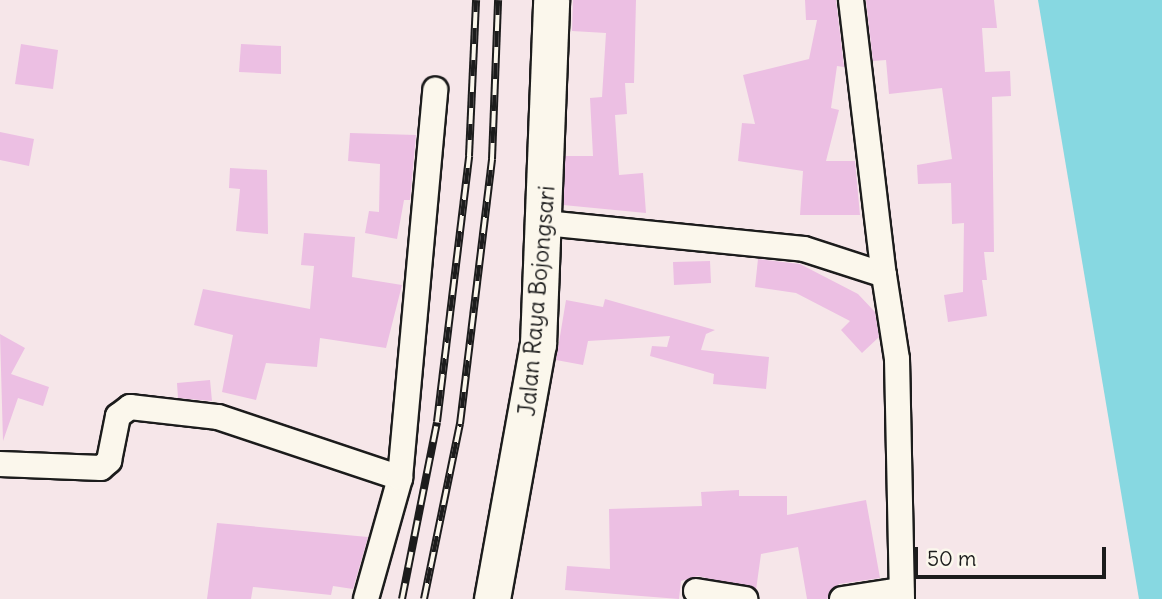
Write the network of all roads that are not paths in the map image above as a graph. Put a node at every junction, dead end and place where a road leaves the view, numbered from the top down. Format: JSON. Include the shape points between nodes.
{"nodes":[{"id":1,"x":551,"y":0,"type":"edge"},
{"id":2,"x":851,"y":0,"type":"edge"},
{"id":3,"x":435,"y":90,"type":"dead end"},
{"id":4,"x":545,"y":223,"type":"junction"},
{"id":5,"x":884,"y":275,"type":"junction"},
{"id":6,"x":0,"y":464,"type":"edge"},
{"id":7,"x":400,"y":478,"type":"junction"},
{"id":8,"x":696,"y":591,"type":"dead end"},
{"id":9,"x":902,"y":595,"type":"edge"},
{"id":10,"x":366,"y":599,"type":"edge"},
{"id":11,"x":492,"y":599,"type":"edge"},
{"id":12,"x":746,"y":599,"type":"edge"},
{"id":13,"x":842,"y":599,"type":"edge"}],
"edges":[{"from":1,"to":4,"type":"street","name":"Jalan Raya Bojongsari"},
{"from":2,"to":5,"type":"street"},
{"from":3,"to":7,"type":"street"},
{"from":4,"to":5,"type":"street","via":[[804,249]]},
{"from":4,"to":11,"type":"street","name":"Jalan Raya Bojongsari","via":[[523,451]]},
{"from":5,"to":9,"type":"street","via":[[898,359]]},
{"from":6,"to":7,"type":"street","via":[[101,468],[109,461],[118,416],[130,407],[218,417]]},
{"from":7,"to":10,"type":"street"},
{"from":8,"to":12,"type":"street"},
{"from":9,"to":13,"type":"street"}]}
